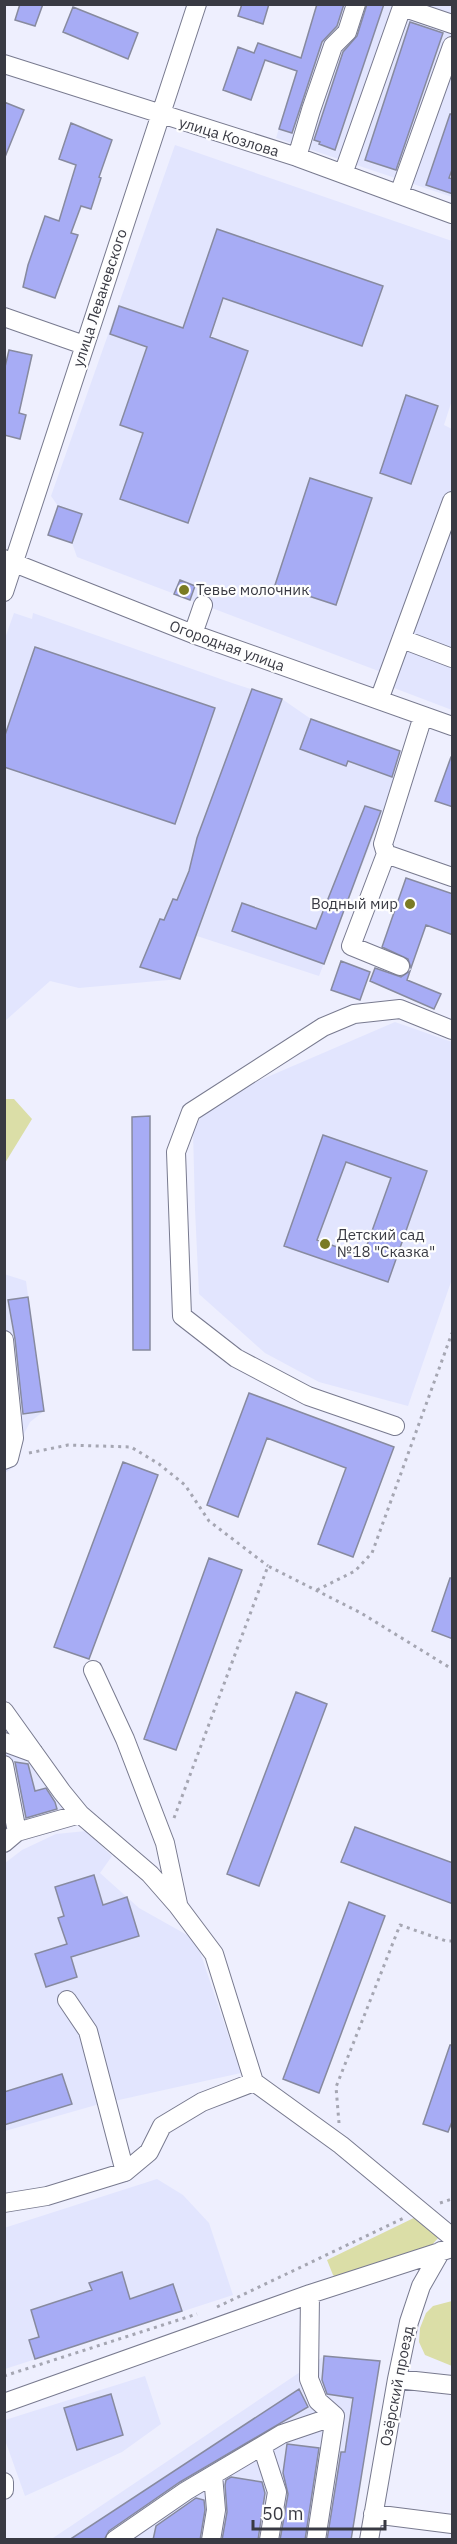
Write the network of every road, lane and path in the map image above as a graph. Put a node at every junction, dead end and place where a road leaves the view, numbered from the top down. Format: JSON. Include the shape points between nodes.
{"nodes":[{"id":1,"x":197,"y":4,"type":"edge"},
{"id":2,"x":356,"y":4,"type":"edge"},
{"id":3,"x":453,"y":24,"type":"edge"},
{"id":4,"x":453,"y":46,"type":"edge"},
{"id":5,"x":4,"y":64,"type":"edge"},
{"id":6,"x":161,"y":116,"type":"junction"},
{"id":7,"x":297,"y":157,"type":"junction"},
{"id":8,"x":343,"y":174,"type":"junction"},
{"id":9,"x":399,"y":194,"type":"junction"},
{"id":10,"x":453,"y":214,"type":"edge"},
{"id":11,"x":4,"y":317,"type":"edge"},
{"id":12,"x":84,"y":345,"type":"junction"},
{"id":13,"x":453,"y":501,"type":"edge"},
{"id":14,"x":448,"y":529,"type":"edge"},
{"id":15,"x":10,"y":561,"type":"edge"},
{"id":16,"x":4,"y":592,"type":"edge"},
{"id":17,"x":203,"y":605,"type":"dead end"},
{"id":18,"x":193,"y":634,"type":"junction"},
{"id":19,"x":402,"y":639,"type":"junction"},
{"id":20,"x":453,"y":658,"type":"edge"},
{"id":21,"x":379,"y":700,"type":"junction"},
{"id":22,"x":423,"y":716,"type":"junction"},
{"id":23,"x":453,"y":726,"type":"edge"},
{"id":24,"x":386,"y":854,"type":"junction"},
{"id":25,"x":453,"y":877,"type":"edge"},
{"id":26,"x":400,"y":966,"type":"dead end"},
{"id":27,"x":453,"y":1030,"type":"edge"},
{"id":28,"x":453,"y":1333,"type":"edge"},
{"id":29,"x":4,"y":1340,"type":"edge"},
{"id":30,"x":394,"y":1426,"type":"dead end"},
{"id":31,"x":7,"y":1459,"type":"edge"},
{"id":32,"x":268,"y":1566,"type":"junction"},
{"id":33,"x":316,"y":1591,"type":"junction"},
{"id":34,"x":453,"y":1669,"type":"edge"},
{"id":35,"x":93,"y":1670,"type":"dead end"},
{"id":36,"x":4,"y":1711,"type":"edge"},
{"id":37,"x":4,"y":1742,"type":"edge"},
{"id":38,"x":34,"y":1753,"type":"junction"},
{"id":39,"x":4,"y":1765,"type":"edge"},
{"id":40,"x":80,"y":1814,"type":"junction"},
{"id":41,"x":11,"y":1837,"type":"edge"},
{"id":42,"x":165,"y":1843,"type":"junction"},
{"id":43,"x":178,"y":1905,"type":"junction"},
{"id":44,"x":453,"y":1941,"type":"edge"},
{"id":45,"x":67,"y":2000,"type":"dead end"},
{"id":46,"x":254,"y":2082,"type":"junction"},
{"id":47,"x":342,"y":2145,"type":"junction"},
{"id":48,"x":124,"y":2172,"type":"junction"},
{"id":49,"x":453,"y":2199,"type":"edge"},
{"id":50,"x":4,"y":2203,"type":"edge"},
{"id":51,"x":422,"y":2210,"type":"junction"},
{"id":52,"x":453,"y":2236,"type":"edge"},
{"id":53,"x":447,"y":2249,"type":"edge"},
{"id":54,"x":310,"y":2294,"type":"junction"},
{"id":55,"x":214,"y":2308,"type":"dead end"},
{"id":56,"x":203,"y":2312,"type":"dead end"},
{"id":57,"x":4,"y":2376,"type":"edge"},
{"id":58,"x":397,"y":2379,"type":"junction"},
{"id":59,"x":453,"y":2385,"type":"edge"},
{"id":60,"x":4,"y":2403,"type":"edge"},
{"id":61,"x":334,"y":2416,"type":"junction"},
{"id":62,"x":262,"y":2446,"type":"junction"},
{"id":63,"x":213,"y":2475,"type":"junction"},
{"id":64,"x":4,"y":2482,"type":"edge"},
{"id":65,"x":4,"y":2490,"type":"edge"},
{"id":66,"x":373,"y":2514,"type":"junction"},
{"id":67,"x":453,"y":2524,"type":"edge"},
{"id":68,"x":136,"y":2533,"type":"edge"},
{"id":69,"x":115,"y":2540,"type":"edge"},
{"id":70,"x":211,"y":2540,"type":"edge"},
{"id":71,"x":268,"y":2540,"type":"edge"},
{"id":72,"x":316,"y":2540,"type":"edge"},
{"id":73,"x":369,"y":2540,"type":"edge"}],
"edges":[{"from":1,"to":6,"type":"street","name":"улица Леваневского"},
{"from":2,"to":7,"type":"street","via":[[347,32],[333,46]]},
{"from":3,"to":8,"type":"street","via":[[402,7]]},
{"from":4,"to":9,"type":"street"},
{"from":5,"to":6,"type":"street","name":"улица Козлова"},
{"from":6,"to":7,"type":"street","name":"улица Козлова"},
{"from":6,"to":12,"type":"street","name":"улица Леваневского"},
{"from":7,"to":8,"type":"street","name":"улица Козлова"},
{"from":8,"to":9,"type":"street","name":"улица Козлова"},
{"from":9,"to":10,"type":"street","name":"улица Козлова"},
{"from":11,"to":12,"type":"street"},
{"from":12,"to":15,"type":"street","name":"улица Леваневского"},
{"from":13,"to":14,"type":"street"},
{"from":14,"to":19,"type":"street"},
{"from":15,"to":16,"type":"street","name":"улица Леваневского"},
{"from":15,"to":18,"type":"street","name":"Огородная улица"},
{"from":17,"to":18,"type":"street"},
{"from":18,"to":21,"type":"street","name":"Огородная улица"},
{"from":19,"to":20,"type":"street"},
{"from":19,"to":21,"type":"street"},
{"from":21,"to":22,"type":"street","name":"Огородная улица"},
{"from":22,"to":23,"type":"street","name":"Огородная улица"},
{"from":22,"to":24,"type":"street","via":[[383,844]]},
{"from":24,"to":25,"type":"street"},
{"from":24,"to":26,"type":"street","via":[[351,946]]},
{"from":27,"to":30,"type":"street","via":[[400,1009],[354,1014],[323,1027],[191,1112],[176,1152],[182,1316],[236,1358],[308,1396]]},
{"from":28,"to":33,"type":"path","via":[[372,1553],[355,1571]]},
{"from":29,"to":31,"type":"street","via":[[14,1438]]},
{"from":31,"to":32,"type":"path","via":[[68,1444],[131,1447],[185,1485],[209,1521]]},
{"from":32,"to":33,"type":"path"},
{"from":32,"to":42,"type":"path"},
{"from":33,"to":34,"type":"path","via":[[361,1613]]},
{"from":35,"to":42,"type":"street","via":[[125,1739]]},
{"from":36,"to":38,"type":"street"},
{"from":37,"to":38,"type":"street"},
{"from":38,"to":40,"type":"street"},
{"from":39,"to":41,"type":"street"},
{"from":40,"to":41,"type":"street"},
{"from":40,"to":43,"type":"street","via":[[150,1874]]},
{"from":42,"to":43,"type":"street"},
{"from":43,"to":46,"type":"street","via":[[214,1954]]},
{"from":44,"to":47,"type":"path","via":[[399,1925],[336,2087]]},
{"from":45,"to":48,"type":"street","via":[[88,2031]]},
{"from":46,"to":47,"type":"street"},
{"from":46,"to":48,"type":"street","via":[[202,2102],[162,2126],[149,2152]]},
{"from":47,"to":51,"type":"street"},
{"from":48,"to":50,"type":"street","via":[[47,2196]]},
{"from":49,"to":51,"type":"path"},
{"from":51,"to":52,"type":"street"},
{"from":51,"to":55,"type":"path"},
{"from":53,"to":54,"type":"street"},
{"from":53,"to":58,"type":"street","name":"Озёрский проезд","via":[[421,2286]]},
{"from":54,"to":60,"type":"street"},
{"from":54,"to":61,"type":"street","via":[[309,2379],[318,2401]]},
{"from":56,"to":57,"type":"path"},
{"from":58,"to":59,"type":"street"},
{"from":58,"to":66,"type":"street","name":"Озёрский проезд"},
{"from":61,"to":62,"type":"street","via":[[282,2434]]},
{"from":61,"to":72,"type":"street"},
{"from":62,"to":63,"type":"street"},
{"from":62,"to":71,"type":"street","via":[[278,2492]]},
{"from":63,"to":68,"type":"street"},
{"from":63,"to":70,"type":"street","via":[[216,2510]]},
{"from":64,"to":65,"type":"street"},
{"from":66,"to":67,"type":"street"},
{"from":66,"to":73,"type":"street","name":"Озёрский проезд"},
{"from":68,"to":69,"type":"street"}]}
